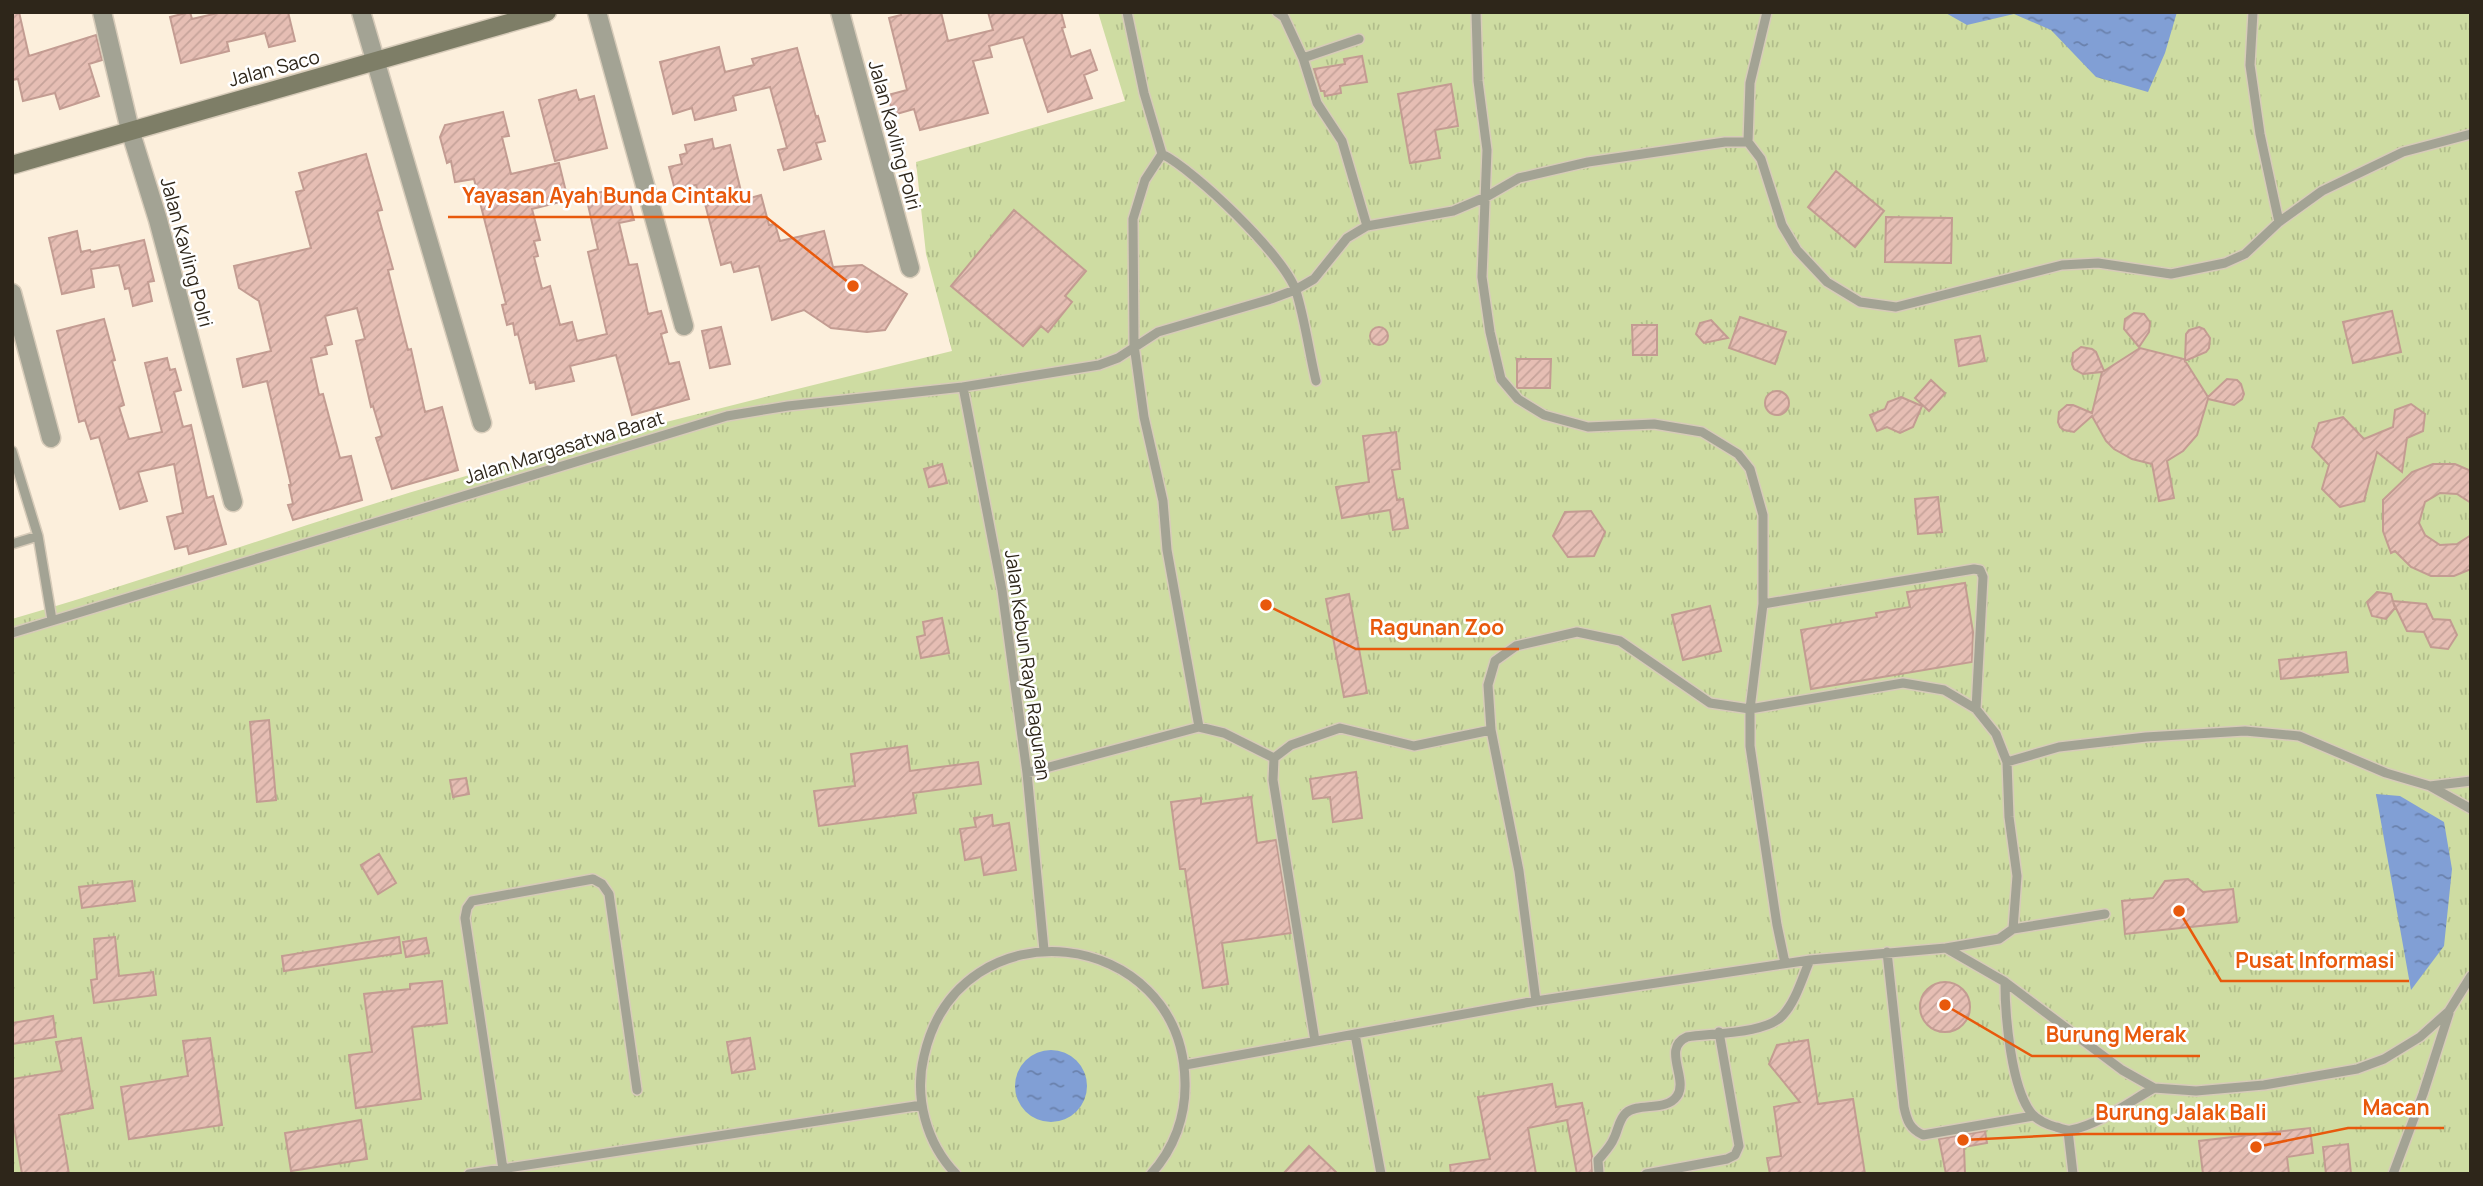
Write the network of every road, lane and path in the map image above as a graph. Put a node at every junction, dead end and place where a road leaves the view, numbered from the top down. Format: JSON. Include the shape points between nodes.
{"nodes":[{"id":1,"x":102,"y":12,"type":"edge"},
{"id":2,"x":361,"y":12,"type":"edge"},
{"id":3,"x":547,"y":12,"type":"edge"},
{"id":4,"x":597,"y":12,"type":"edge"},
{"id":5,"x":840,"y":12,"type":"edge"},
{"id":6,"x":1127,"y":12,"type":"edge"},
{"id":7,"x":1277,"y":12,"type":"edge"},
{"id":8,"x":1476,"y":12,"type":"edge"},
{"id":9,"x":1767,"y":12,"type":"edge"},
{"id":10,"x":2253,"y":12,"type":"edge"},
{"id":11,"x":1359,"y":39,"type":"dead end"},
{"id":12,"x":1303,"y":58,"type":"junction"},
{"id":13,"x":374,"y":62,"type":"junction"},
{"id":14,"x":130,"y":130,"type":"junction"},
{"id":15,"x":2471,"y":134,"type":"edge"},
{"id":16,"x":1748,"y":142,"type":"junction"},
{"id":17,"x":1162,"y":154,"type":"junction"},
{"id":18,"x":12,"y":165,"type":"edge"},
{"id":19,"x":1486,"y":197,"type":"junction"},
{"id":20,"x":2279,"y":222,"type":"junction"},
{"id":21,"x":1367,"y":226,"type":"junction"},
{"id":22,"x":910,"y":268,"type":"dead end"},
{"id":23,"x":1295,"y":290,"type":"junction"},
{"id":24,"x":12,"y":293,"type":"edge"},
{"id":25,"x":684,"y":326,"type":"dead end"},
{"id":26,"x":1134,"y":345,"type":"junction"},
{"id":27,"x":1316,"y":381,"type":"dead end"},
{"id":28,"x":962,"y":387,"type":"junction"},
{"id":29,"x":482,"y":423,"type":"dead end"},
{"id":30,"x":51,"y":438,"type":"dead end"},
{"id":31,"x":12,"y":451,"type":"edge"},
{"id":32,"x":233,"y":502,"type":"dead end"},
{"id":33,"x":38,"y":536,"type":"junction"},
{"id":34,"x":12,"y":544,"type":"edge"},
{"id":35,"x":1763,"y":604,"type":"junction"},
{"id":36,"x":52,"y":620,"type":"junction"},
{"id":37,"x":12,"y":633,"type":"edge"},
{"id":38,"x":1750,"y":709,"type":"junction"},
{"id":39,"x":1976,"y":709,"type":"junction"},
{"id":40,"x":1199,"y":727,"type":"junction"},
{"id":41,"x":1491,"y":730,"type":"junction"},
{"id":42,"x":1274,"y":758,"type":"junction"},
{"id":43,"x":2007,"y":762,"type":"junction"},
{"id":44,"x":1027,"y":773,"type":"junction"},
{"id":45,"x":2471,"y":781,"type":"edge"},
{"id":46,"x":2430,"y":786,"type":"junction"},
{"id":47,"x":2471,"y":809,"type":"edge"},
{"id":48,"x":2105,"y":915,"type":"dead end"},
{"id":49,"x":2013,"y":929,"type":"junction"},
{"id":50,"x":1946,"y":948,"type":"junction"},
{"id":51,"x":1044,"y":950,"type":"junction"},
{"id":52,"x":1887,"y":952,"type":"junction"},
{"id":53,"x":1810,"y":960,"type":"junction"},
{"id":54,"x":1785,"y":964,"type":"junction"},
{"id":55,"x":2471,"y":976,"type":"edge"},
{"id":56,"x":2005,"y":982,"type":"junction"},
{"id":57,"x":1536,"y":1001,"type":"junction"},
{"id":58,"x":2449,"y":1011,"type":"junction"},
{"id":59,"x":1719,"y":1032,"type":"junction"},
{"id":60,"x":1355,"y":1034,"type":"junction"},
{"id":61,"x":1315,"y":1041,"type":"junction"},
{"id":62,"x":1185,"y":1065,"type":"junction"},
{"id":63,"x":2154,"y":1088,"type":"junction"},
{"id":64,"x":637,"y":1090,"type":"dead end"},
{"id":65,"x":922,"y":1105,"type":"junction"},
{"id":66,"x":2033,"y":1116,"type":"junction"},
{"id":67,"x":2068,"y":1131,"type":"junction"},
{"id":68,"x":503,"y":1169,"type":"junction"},
{"id":69,"x":470,"y":1174,"type":"edge"},
{"id":70,"x":956,"y":1174,"type":"edge"},
{"id":71,"x":1151,"y":1174,"type":"edge"},
{"id":72,"x":1381,"y":1174,"type":"edge"},
{"id":73,"x":1600,"y":1174,"type":"edge"},
{"id":74,"x":1646,"y":1174,"type":"edge"},
{"id":75,"x":2073,"y":1174,"type":"edge"},
{"id":76,"x":2393,"y":1174,"type":"edge"}],
"edges":[{"from":1,"to":14,"type":"street","name":"Jalan Kavling Polri"},
{"from":2,"to":13,"type":"street"},
{"from":3,"to":13,"type":"main road","name":"Jalan Saco"},
{"from":4,"to":25,"type":"street"},
{"from":5,"to":22,"type":"street","name":"Jalan Kavling Polri"},
{"from":6,"to":17,"type":"lane"},
{"from":7,"to":12,"type":"lane","via":[[1284,17]]},
{"from":8,"to":19,"type":"lane","via":[[1487,150]]},
{"from":9,"to":16,"type":"lane","via":[[1750,83]]},
{"from":10,"to":20,"type":"lane","via":[[2250,65]]},
{"from":11,"to":12,"type":"lane"},
{"from":12,"to":21,"type":"lane","via":[[1317,103],[1342,141]]},
{"from":13,"to":14,"type":"main road","name":"Jalan Saco"},
{"from":13,"to":29,"type":"street"},
{"from":14,"to":18,"type":"main road","name":"Jalan Saco"},
{"from":14,"to":32,"type":"street","name":"Jalan Kavling Polri","via":[[159,220]]},
{"from":15,"to":20,"type":"lane","via":[[2403,152],[2322,191]]},
{"from":16,"to":19,"type":"lane","name":"Jalan Margasatwa Barat","via":[[1588,162],[1519,178]]},
{"from":16,"to":20,"type":"lane","via":[[1761,159],[1782,225],[1797,250],[1827,282],[1860,302],[1896,307],[2062,265],[2098,263],[2171,274],[2245,254]]},
{"from":17,"to":23,"type":"lane","via":[[1189,172],[1255,234],[1283,267]]},
{"from":17,"to":26,"type":"lane","via":[[1145,180],[1133,219]]},
{"from":19,"to":21,"type":"lane","name":"Jalan Margasatwa Barat","via":[[1453,211]]},
{"from":19,"to":35,"type":"lane","via":[[1482,277],[1501,379],[1518,399],[1545,415],[1588,427],[1654,424],[1702,432],[1738,454],[1750,469],[1763,515]]},
{"from":21,"to":23,"type":"lane","name":"Jalan Margasatwa Barat","via":[[1348,238],[1314,279]]},
{"from":23,"to":26,"type":"lane","name":"Jalan Margasatwa Barat","via":[[1158,332]]},
{"from":23,"to":27,"type":"lane"},
{"from":24,"to":30,"type":"street"},
{"from":26,"to":28,"type":"lane","name":"Jalan Margasatwa Barat","via":[[1099,365]]},
{"from":26,"to":40,"type":"lane"},
{"from":28,"to":36,"type":"lane","name":"Jalan Margasatwa Barat","via":[[727,416]]},
{"from":28,"to":44,"type":"lane","name":"Jalan Kebun Raya Ragunan","via":[[1002,590]]},
{"from":31,"to":33,"type":"lane"},
{"from":33,"to":34,"type":"lane"},
{"from":33,"to":36,"type":"lane"},
{"from":35,"to":38,"type":"lane"},
{"from":35,"to":39,"type":"lane","via":[[1980,570]]},
{"from":36,"to":37,"type":"lane","name":"Jalan Margasatwa Barat"},
{"from":38,"to":39,"type":"lane","via":[[1903,683],[1944,690]]},
{"from":38,"to":41,"type":"lane","via":[[1710,703],[1620,641],[1577,632],[1516,646],[1495,661],[1489,685]]},
{"from":38,"to":54,"type":"lane","via":[[1757,803]]},
{"from":39,"to":43,"type":"lane","via":[[1996,734]]},
{"from":40,"to":42,"type":"lane","via":[[1224,733]]},
{"from":40,"to":44,"type":"lane"},
{"from":41,"to":42,"type":"lane","via":[[1413,746],[1340,728],[1291,745]]},
{"from":41,"to":57,"type":"lane","via":[[1519,871]]},
{"from":42,"to":61,"type":"lane","via":[[1273,780]]},
{"from":43,"to":46,"type":"lane","via":[[2059,747],[2245,731],[2299,736],[2386,773]]},
{"from":43,"to":49,"type":"lane","via":[[2017,876]]},
{"from":44,"to":51,"type":"lane","name":"Jalan Kebun Raya Ragunan"},
{"from":45,"to":46,"type":"lane"},
{"from":46,"to":47,"type":"lane"},
{"from":48,"to":49,"type":"lane"},
{"from":49,"to":50,"type":"lane","via":[[1999,939]]},
{"from":50,"to":52,"type":"lane"},
{"from":50,"to":56,"type":"lane"},
{"from":51,"to":62,"type":"lane","via":[[1077,952],[1108,962],[1136,980],[1159,1004],[1176,1032]]},
{"from":51,"to":65,"type":"lane","via":[[994,964],[966,982],[943,1007],[928,1038],[920,1071]]},
{"from":52,"to":53,"type":"lane"},
{"from":52,"to":66,"type":"lane","via":[[1904,1107],[1913,1130],[1923,1135]]},
{"from":53,"to":54,"type":"lane"},
{"from":53,"to":59,"type":"lane","via":[[1790,1004],[1775,1023]]},
{"from":54,"to":57,"type":"lane"},
{"from":55,"to":58,"type":"lane"},
{"from":56,"to":63,"type":"lane","via":[[2122,1070]]},
{"from":56,"to":66,"type":"lane","via":[[2012,1056],[2022,1097]]},
{"from":57,"to":60,"type":"lane"},
{"from":58,"to":63,"type":"lane","via":[[2420,1037],[2357,1069],[2264,1085],[2196,1091]]},
{"from":58,"to":76,"type":"lane"},
{"from":59,"to":73,"type":"lane","via":[[1680,1040],[1676,1097],[1667,1104],[1623,1115],[1614,1140],[1598,1160]]},
{"from":59,"to":74,"type":"lane","via":[[1739,1146],[1735,1155]]},
{"from":60,"to":61,"type":"lane"},
{"from":60,"to":72,"type":"lane"},
{"from":61,"to":62,"type":"lane"},
{"from":62,"to":71,"type":"lane","via":[[1185,1099],[1177,1134]]},
{"from":63,"to":67,"type":"lane"},
{"from":64,"to":68,"type":"lane","via":[[609,894],[602,884],[593,879],[472,901],[466,918]]},
{"from":65,"to":68,"type":"lane"},
{"from":65,"to":70,"type":"lane","via":[[931,1137]]},
{"from":66,"to":67,"type":"lane"},
{"from":67,"to":75,"type":"lane"},
{"from":68,"to":69,"type":"lane"}]}
